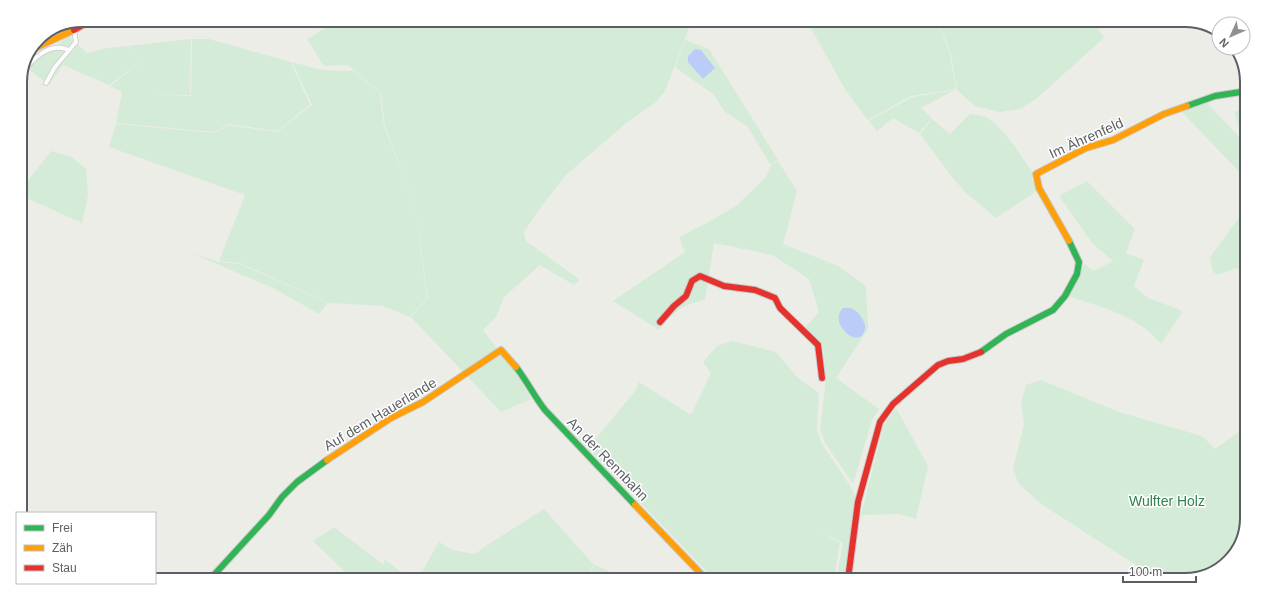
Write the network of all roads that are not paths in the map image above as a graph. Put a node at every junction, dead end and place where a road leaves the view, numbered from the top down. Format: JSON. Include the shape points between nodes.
{"nodes":[{"id":1,"x":79,"y":27,"type":"edge"},
{"id":2,"x":74,"y":30,"type":"junction"},
{"id":3,"x":41,"y":45,"type":"edge"},
{"id":4,"x":69,"y":50,"type":"junction"},
{"id":5,"x":30,"y":64,"type":"edge"},
{"id":6,"x":46,"y":83,"type":"dead end"},
{"id":7,"x":1240,"y":92,"type":"edge"},
{"id":8,"x":660,"y":322,"type":"dead end"},
{"id":9,"x":501,"y":350,"type":"joint"},
{"id":10,"x":822,"y":378,"type":"dead end"},
{"id":11,"x":216,"y":573,"type":"edge"},
{"id":12,"x":700,"y":573,"type":"edge"},
{"id":13,"x":849,"y":573,"type":"edge"}],
"edges":[{"from":1,"to":2,"type":"main road"},
{"from":2,"to":3,"type":"main road"},
{"from":2,"to":4,"type":"street","via":[[76,42]]},
{"from":4,"to":5,"type":"street","via":[[58,48],[46,51]]},
{"from":4,"to":6,"type":"street"},
{"from":7,"to":13,"type":"main road","name":"Im Ährenfeld","via":[[1215,96],[1164,114],[1113,140],[1086,148],[1036,174],[1039,188],[1075,252],[1079,262],[1077,274],[1065,296],[1053,310],[1006,334],[980,352],[938,365],[893,404],[880,422],[858,502]]},
{"from":8,"to":10,"type":"main road","via":[[686,296],[692,281],[700,276],[724,286],[755,290],[775,298],[780,308],[818,345]]},
{"from":9,"to":11,"type":"main road","name":"Auf dem Hauerlande","via":[[423,402],[368,432],[302,478],[282,497],[269,515]]},
{"from":9,"to":12,"type":"main road","name":"An der Rennbahn","via":[[524,376],[545,410]]}]}
